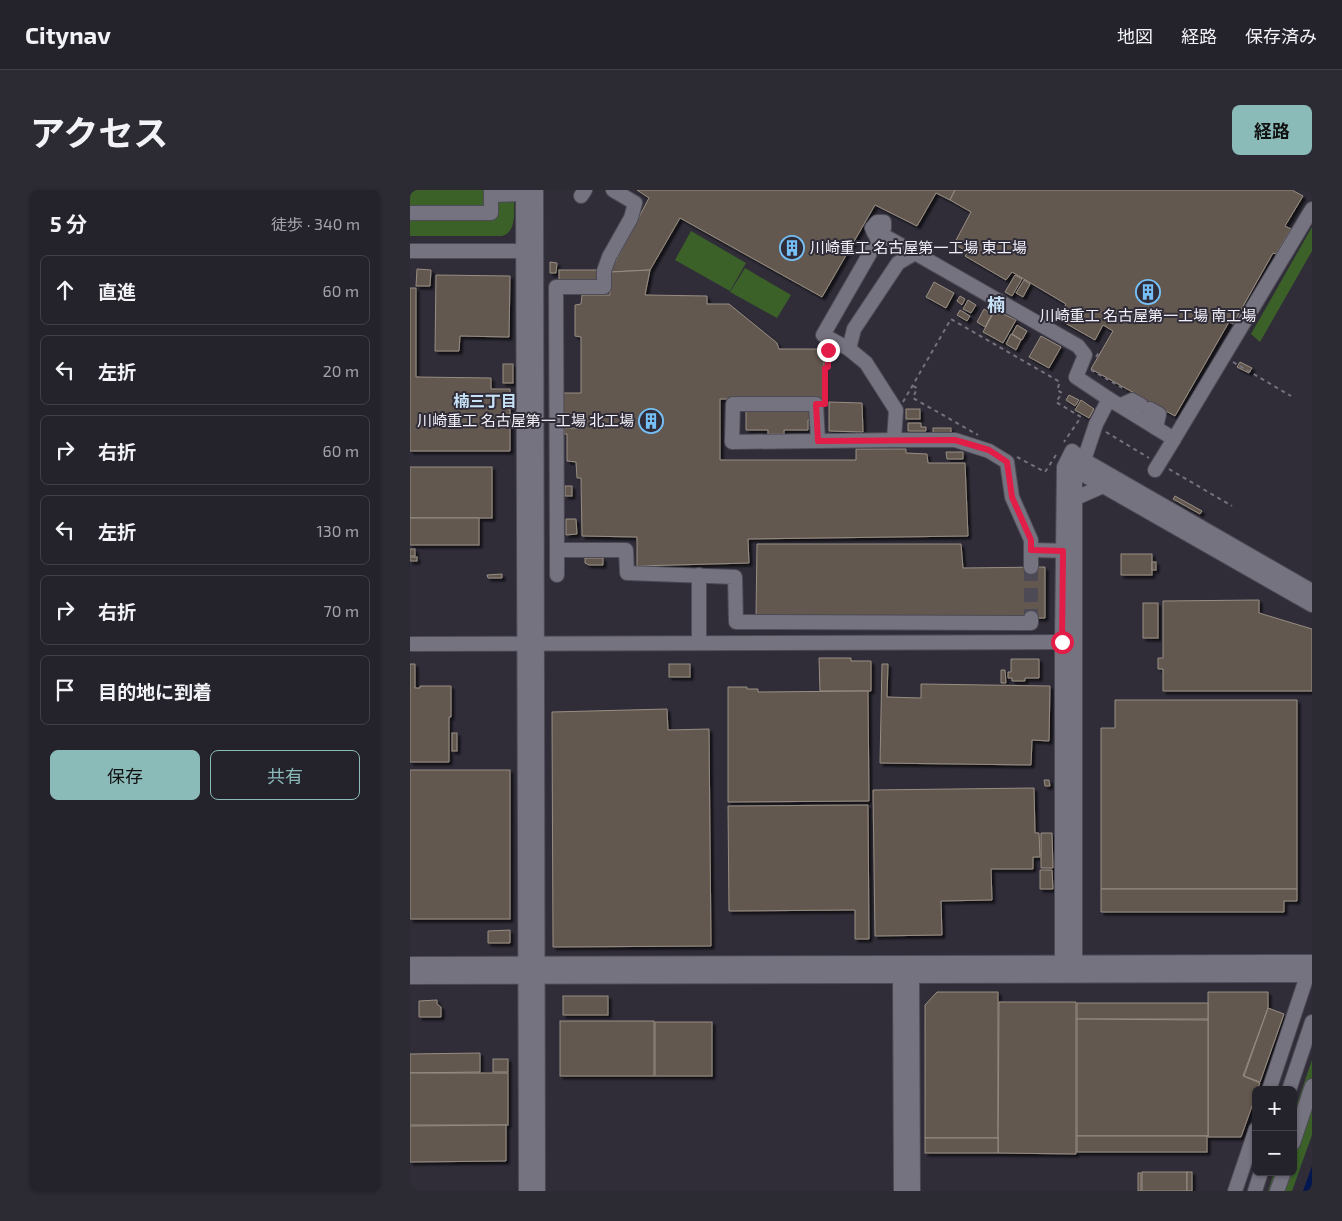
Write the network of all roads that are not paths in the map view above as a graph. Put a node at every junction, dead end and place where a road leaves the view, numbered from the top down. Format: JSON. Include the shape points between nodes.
{"nodes":[{"id":1,"x":613,"y":190,"type":"edge"},
{"id":2,"x":528,"y":191,"type":"edge"},
{"id":3,"x":491,"y":192,"type":"edge"},
{"id":4,"x":1312,"y":209,"type":"edge"},
{"id":5,"x":410,"y":213,"type":"edge"},
{"id":6,"x":410,"y":251,"type":"edge"},
{"id":7,"x":524,"y":251,"type":"junction"},
{"id":8,"x":915,"y":254,"type":"junction"},
{"id":9,"x":849,"y":349,"type":"junction"},
{"id":10,"x":1131,"y":404,"type":"junction"},
{"id":11,"x":1156,"y":428,"type":"junction"},
{"id":12,"x":1174,"y":439,"type":"junction"},
{"id":13,"x":894,"y":440,"type":"junction"},
{"id":14,"x":818,"y":441,"type":"junction"},
{"id":15,"x":1074,"y":466,"type":"junction"},
{"id":16,"x":1155,"y":470,"type":"dead end"},
{"id":17,"x":1103,"y":486,"type":"junction"},
{"id":18,"x":1076,"y":498,"type":"junction"},
{"id":19,"x":558,"y":550,"type":"junction"},
{"id":20,"x":1031,"y":550,"type":"junction"},
{"id":21,"x":1069,"y":551,"type":"junction"},
{"id":22,"x":1031,"y":567,"type":"tunnel mouth"},
{"id":23,"x":557,"y":575,"type":"dead end"},
{"id":24,"x":699,"y":575,"type":"junction"},
{"id":25,"x":1312,"y":591,"type":"edge"},
{"id":26,"x":1312,"y":605,"type":"edge"},
{"id":27,"x":1031,"y":618,"type":"dead end"},
{"id":28,"x":1068,"y":642,"type":"junction"},
{"id":29,"x":531,"y":643,"type":"junction"},
{"id":30,"x":699,"y":643,"type":"junction"},
{"id":31,"x":410,"y":644,"type":"edge"},
{"id":32,"x":410,"y":964,"type":"edge"},
{"id":33,"x":1068,"y":968,"type":"junction"},
{"id":34,"x":1311,"y":968,"type":"edge"},
{"id":35,"x":532,"y":970,"type":"junction"},
{"id":36,"x":906,"y":976,"type":"junction"},
{"id":37,"x":410,"y":977,"type":"edge"},
{"id":38,"x":1312,"y":1022,"type":"edge"},
{"id":39,"x":1270,"y":1086,"type":"edge"},
{"id":40,"x":1290,"y":1086,"type":"edge"},
{"id":41,"x":1312,"y":1086,"type":"edge"},
{"id":42,"x":1255,"y":1131,"type":"edge"},
{"id":43,"x":1297,"y":1131,"type":"edge"},
{"id":44,"x":1260,"y":1176,"type":"edge"},
{"id":45,"x":1283,"y":1176,"type":"edge"},
{"id":46,"x":526,"y":1191,"type":"edge"},
{"id":47,"x":538,"y":1191,"type":"edge"},
{"id":48,"x":901,"y":1191,"type":"edge"},
{"id":49,"x":913,"y":1191,"type":"edge"},
{"id":50,"x":1235,"y":1191,"type":"edge"},
{"id":51,"x":1255,"y":1191,"type":"edge"},
{"id":52,"x":1278,"y":1191,"type":"edge"}],
"edges":[{"from":1,"to":19,"type":"street","via":[[635,203],[631,218],[609,256],[604,270],[604,287],[556,288]]},
{"from":2,"to":3,"type":"street"},
{"from":2,"to":7,"type":"street"},
{"from":2,"to":29,"type":"street"},
{"from":3,"to":5,"type":"street","via":[[491,213]]},
{"from":4,"to":12,"type":"street"},
{"from":6,"to":7,"type":"street"},
{"from":7,"to":29,"type":"street"},
{"from":8,"to":9,"type":"street","via":[[898,263],[854,329]]},
{"from":8,"to":9,"type":"street","via":[[881,234],[823,335]]},
{"from":8,"to":10,"type":"street","via":[[1078,346],[1085,355],[1076,377]]},
{"from":9,"to":13,"type":"street","via":[[866,363],[896,410]]},
{"from":10,"to":11,"type":"street"},
{"from":10,"to":11,"type":"street","via":[[1159,414]]},
{"from":10,"to":15,"type":"street","via":[[1096,424]]},
{"from":11,"to":12,"type":"street"},
{"from":12,"to":16,"type":"street"},
{"from":13,"to":14,"type":"street"},
{"from":13,"to":20,"type":"street","via":[[955,440],[989,450],[1007,462],[1012,497],[1031,540]]},
{"from":14,"to":14,"type":"street","via":[[732,442],[733,404],[816,404]]},
{"from":15,"to":17,"type":"street"},
{"from":15,"to":18,"type":"street"},
{"from":15,"to":21,"type":"street"},
{"from":15,"to":25,"type":"street"},
{"from":17,"to":18,"type":"street"},
{"from":17,"to":26,"type":"street"},
{"from":18,"to":21,"type":"street"},
{"from":19,"to":23,"type":"street"},
{"from":19,"to":24,"type":"street","via":[[626,550],[627,573]]},
{"from":20,"to":21,"type":"street"},
{"from":20,"to":22,"type":"street"},
{"from":21,"to":28,"type":"street"},
{"from":24,"to":27,"type":"street","via":[[736,577],[736,622],[1032,623]]},
{"from":24,"to":30,"type":"street"},
{"from":28,"to":30,"type":"street"},
{"from":28,"to":33,"type":"street"},
{"from":29,"to":30,"type":"street"},
{"from":29,"to":31,"type":"street"},
{"from":29,"to":35,"type":"street"},
{"from":32,"to":35,"type":"street"},
{"from":33,"to":34,"type":"street"},
{"from":33,"to":35,"type":"street"},
{"from":33,"to":36,"type":"street"},
{"from":34,"to":39,"type":"street"},
{"from":35,"to":36,"type":"street"},
{"from":35,"to":37,"type":"street"},
{"from":35,"to":46,"type":"street"},
{"from":35,"to":47,"type":"street"},
{"from":36,"to":48,"type":"street"},
{"from":36,"to":49,"type":"street"},
{"from":38,"to":40,"type":"street"},
{"from":41,"to":43,"type":"street"},
{"from":42,"to":50,"type":"street"},
{"from":44,"to":51,"type":"street"},
{"from":45,"to":52,"type":"street"}]}
